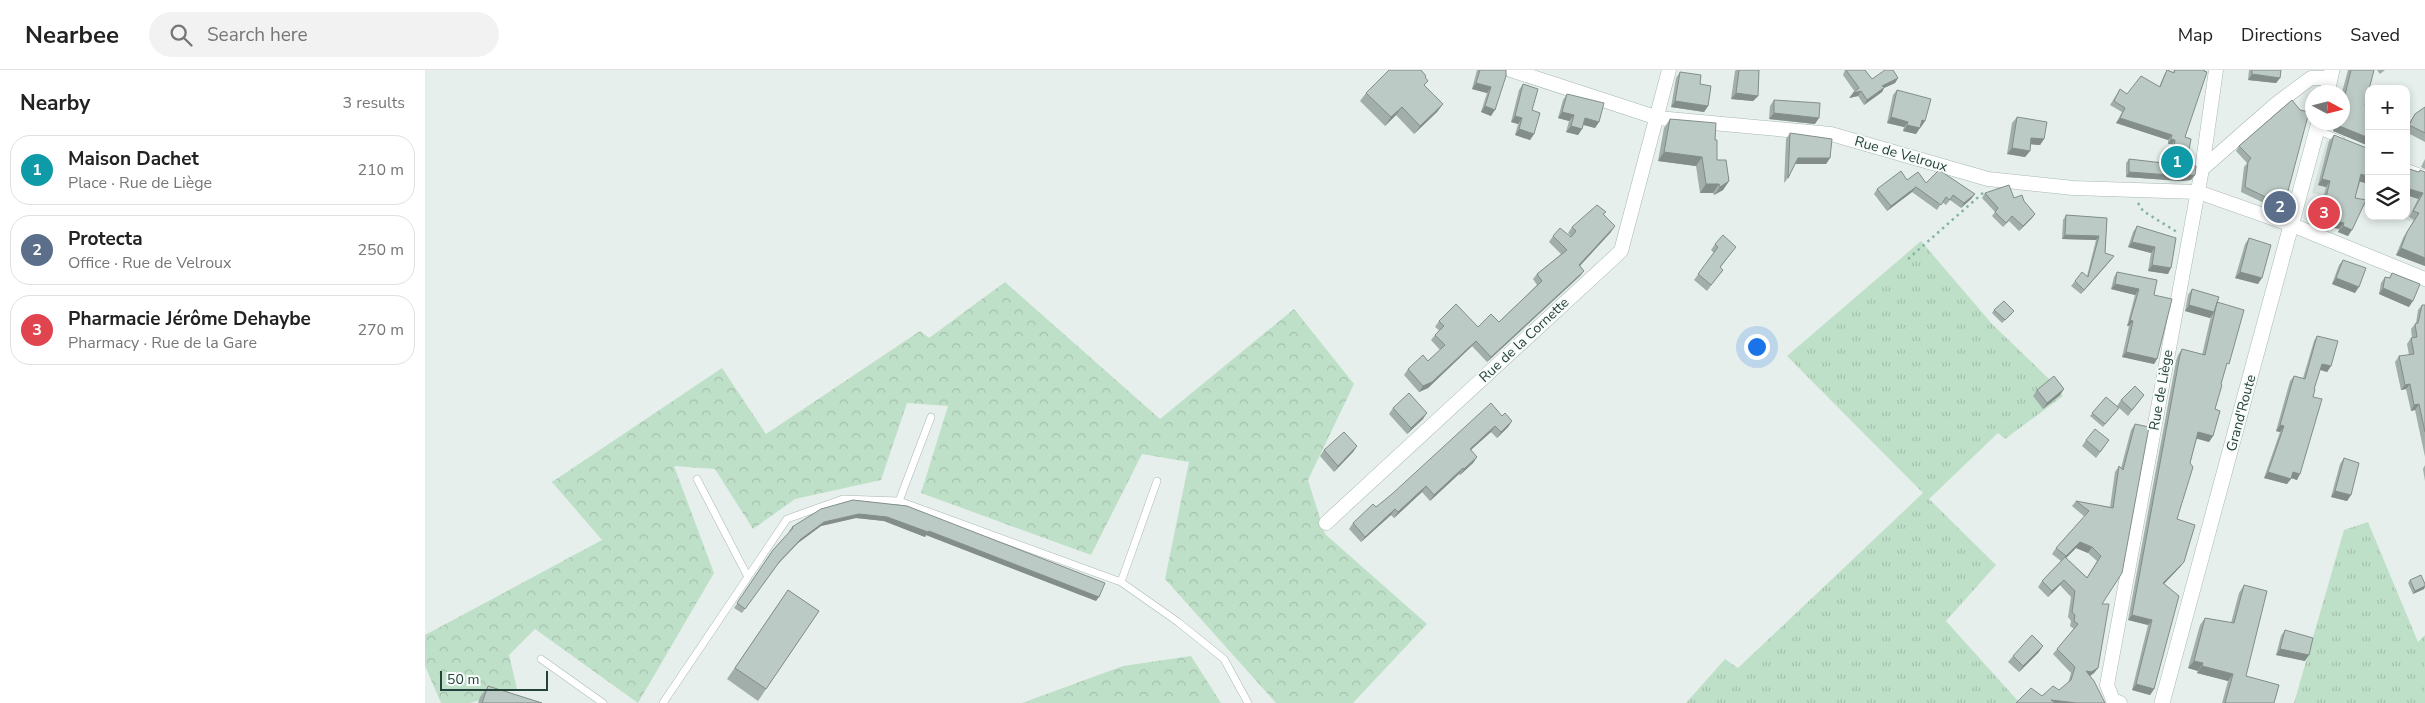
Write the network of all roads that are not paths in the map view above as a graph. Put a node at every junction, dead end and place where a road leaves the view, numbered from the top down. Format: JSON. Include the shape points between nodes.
{"nodes":[{"id":1,"x":1511,"y":70,"type":"edge"},
{"id":2,"x":1669,"y":70,"type":"edge"},
{"id":3,"x":2216,"y":70,"type":"edge"},
{"id":4,"x":2330,"y":80,"type":"edge"},
{"id":5,"x":1658,"y":118,"type":"junction"},
{"id":6,"x":2317,"y":130,"type":"edge"},
{"id":7,"x":2325,"y":130,"type":"edge"},
{"id":8,"x":2346,"y":142,"type":"edge"},
{"id":9,"x":2410,"y":168,"type":"edge"},
{"id":10,"x":2202,"y":169,"type":"junction"},
{"id":11,"x":2425,"y":174,"type":"edge"},
{"id":12,"x":2197,"y":192,"type":"junction"},
{"id":13,"x":2292,"y":225,"type":"junction"},
{"id":14,"x":2425,"y":279,"type":"edge"},
{"id":15,"x":931,"y":417,"type":"dead end"},
{"id":16,"x":697,"y":479,"type":"dead end"},
{"id":17,"x":1157,"y":481,"type":"dead end"},
{"id":18,"x":899,"y":501,"type":"junction"},
{"id":19,"x":1327,"y":523,"type":"dead end"},
{"id":20,"x":748,"y":577,"type":"junction"},
{"id":21,"x":1121,"y":582,"type":"junction"},
{"id":22,"x":541,"y":659,"type":"dead end"},
{"id":23,"x":603,"y":703,"type":"edge"},
{"id":24,"x":663,"y":703,"type":"edge"},
{"id":25,"x":1248,"y":703,"type":"edge"},
{"id":26,"x":2120,"y":703,"type":"edge"},
{"id":27,"x":2162,"y":703,"type":"edge"}],
"edges":[{"from":1,"to":5,"type":"street","name":"Rue de Velroux"},
{"from":2,"to":5,"type":"street","name":"Rue de la Cornette"},
{"from":3,"to":10,"type":"street","name":"Rue de Liège"},
{"from":4,"to":10,"type":"street","via":[[2311,78]]},
{"from":5,"to":12,"type":"street","name":"Rue de Velroux","via":[[1831,134],[1999,180],[2073,188]]},
{"from":5,"to":19,"type":"street","name":"Rue de la Cornette","via":[[1621,251]]},
{"from":6,"to":13,"type":"main road","name":"Grand'Route"},
{"from":7,"to":8,"type":"lane"},
{"from":9,"to":11,"type":"lane"},
{"from":10,"to":12,"type":"street","name":"Rue de Liège"},
{"from":12,"to":13,"type":"street","name":"Rue de Velroux"},
{"from":12,"to":26,"type":"street","name":"Rue de Liège","via":[[2107,685],[2113,700]]},
{"from":13,"to":14,"type":"street","name":"Rue de Velroux"},
{"from":13,"to":27,"type":"main road","name":"Grand'Route"},
{"from":15,"to":18,"type":"lane"},
{"from":16,"to":20,"type":"lane"},
{"from":17,"to":21,"type":"lane"},
{"from":18,"to":20,"type":"lane","via":[[843,499],[787,519]]},
{"from":18,"to":21,"type":"lane"},
{"from":20,"to":24,"type":"lane"},
{"from":21,"to":25,"type":"lane","via":[[1224,659]]},
{"from":22,"to":23,"type":"lane"}]}
